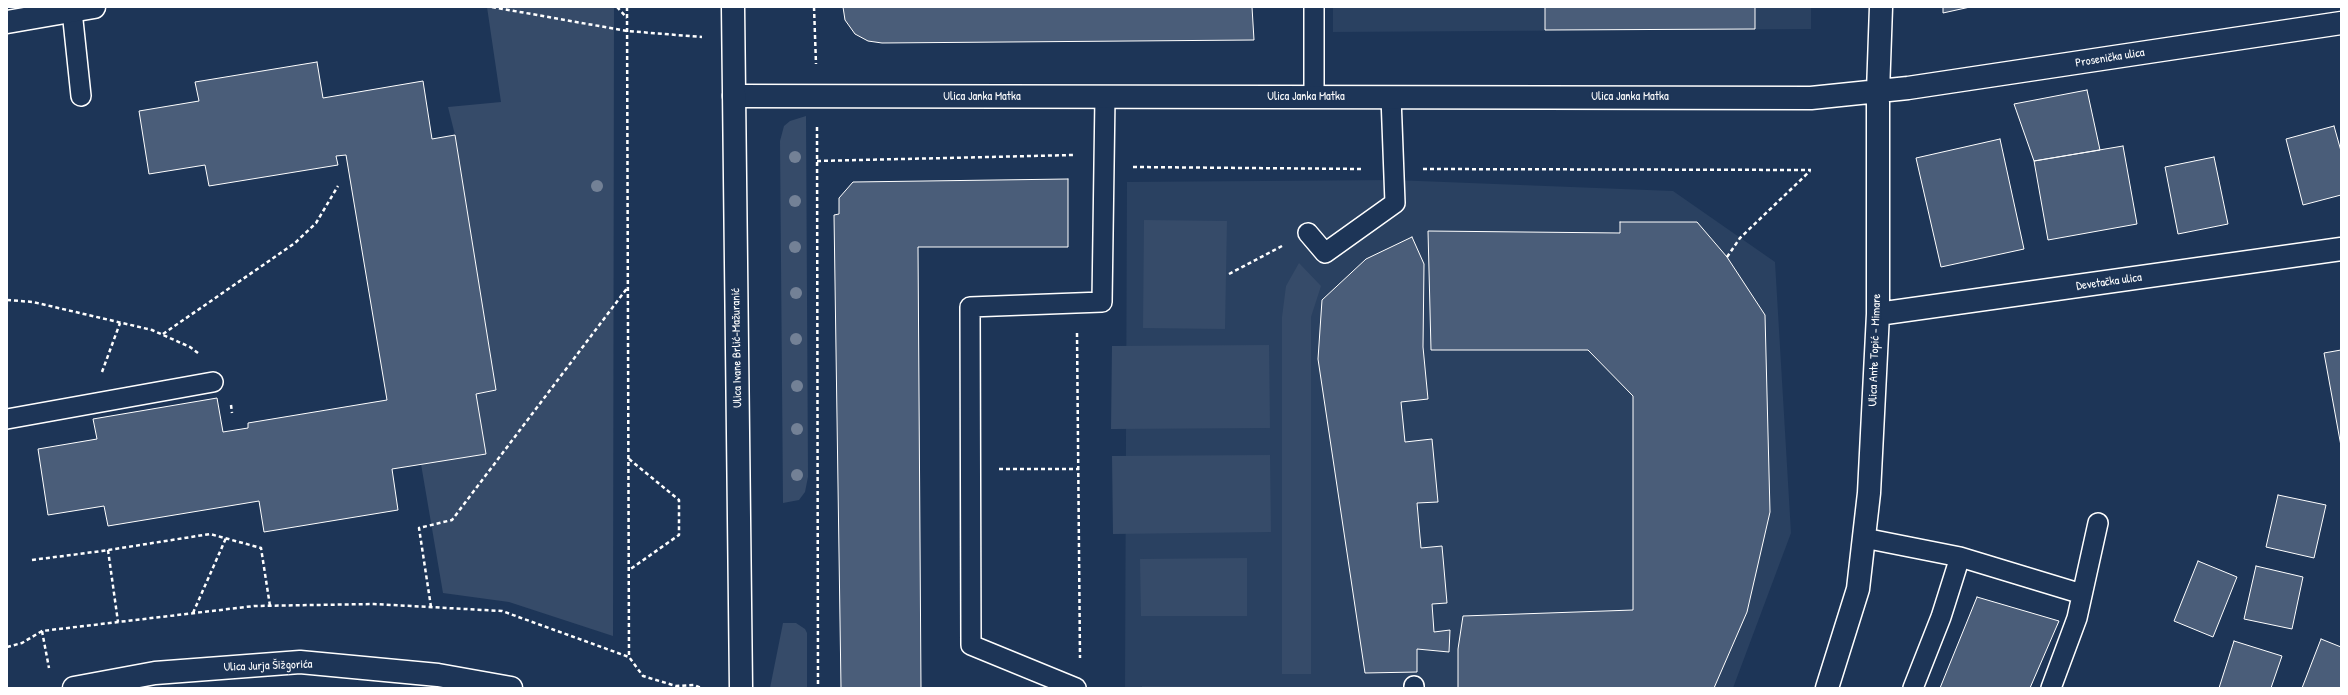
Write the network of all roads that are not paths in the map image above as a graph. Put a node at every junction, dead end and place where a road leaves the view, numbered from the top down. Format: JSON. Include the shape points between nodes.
{"nodes":[{"id":1,"x":94,"y":7,"type":"edge"},
{"id":2,"x":733,"y":7,"type":"edge"},
{"id":3,"x":1314,"y":7,"type":"edge"},
{"id":4,"x":1881,"y":7,"type":"edge"},
{"id":5,"x":72,"y":11,"type":"junction"},
{"id":6,"x":7,"y":22,"type":"edge"},
{"id":7,"x":2341,"y":23,"type":"edge"},
{"id":8,"x":1878,"y":92,"type":"junction"},
{"id":9,"x":81,"y":96,"type":"dead end"},
{"id":10,"x":734,"y":96,"type":"junction"},
{"id":11,"x":1105,"y":97,"type":"junction"},
{"id":12,"x":1314,"y":97,"type":"junction"},
{"id":13,"x":1392,"y":97,"type":"junction"},
{"id":14,"x":1308,"y":233,"type":"road end"},
{"id":15,"x":2341,"y":249,"type":"edge"},
{"id":16,"x":1878,"y":314,"type":"junction"},
{"id":17,"x":213,"y":382,"type":"dead end"},
{"id":18,"x":7,"y":419,"type":"edge"},
{"id":19,"x":2098,"y":523,"type":"dead end"},
{"id":20,"x":1864,"y":538,"type":"junction"},
{"id":21,"x":1960,"y":558,"type":"junction"},
{"id":22,"x":2082,"y":594,"type":"junction"},
{"id":23,"x":74,"y":688,"type":"edge"},
{"id":24,"x":511,"y":688,"type":"edge"},
{"id":25,"x":740,"y":688,"type":"edge"},
{"id":26,"x":1076,"y":688,"type":"edge"},
{"id":27,"x":1827,"y":688,"type":"edge"},
{"id":28,"x":1914,"y":688,"type":"edge"},
{"id":29,"x":2051,"y":688,"type":"edge"}],
"edges":[{"from":1,"to":5,"type":"street"},
{"from":2,"to":10,"type":"street","name":"Ulica Ivane Brlić-Mažuranić"},
{"from":3,"to":12,"type":"lane"},
{"from":4,"to":8,"type":"street","name":"Ulica Ante Topić - Mimare"},
{"from":5,"to":6,"type":"street"},
{"from":5,"to":9,"type":"lane"},
{"from":7,"to":8,"type":"street","name":"Prosenička ulica"},
{"from":8,"to":13,"type":"street","name":"Ulica Janka Matka","via":[[1811,98]]},
{"from":8,"to":16,"type":"street","name":"Ulica Ante Topić - Mimare"},
{"from":10,"to":11,"type":"street","name":"Ulica Janka Matka"},
{"from":10,"to":25,"type":"street","name":"Ulica Ivane Brlić-Mažuranić"},
{"from":11,"to":12,"type":"street","name":"Ulica Janka Matka"},
{"from":11,"to":26,"type":"lane","via":[[1102,302],[970,307],[971,645]]},
{"from":12,"to":13,"type":"street","name":"Ulica Janka Matka"},
{"from":13,"to":14,"type":"lane","via":[[1395,203],[1325,253]]},
{"from":15,"to":16,"type":"street","name":"Devetačka ulica"},
{"from":16,"to":20,"type":"street","name":"Ulica Ante Topić - Mimare","via":[[1869,493]]},
{"from":17,"to":18,"type":"lane"},
{"from":19,"to":22,"type":"lane"},
{"from":20,"to":21,"type":"lane"},
{"from":20,"to":27,"type":"street","name":"Ulica Ante Topić - Mimare","via":[[1858,589]]},
{"from":21,"to":22,"type":"lane"},
{"from":21,"to":28,"type":"lane","via":[[1941,618]]},
{"from":22,"to":29,"type":"lane","via":[[2077,618]]},
{"from":23,"to":24,"type":"street","name":"Ulica Jurja Šižgorića","via":[[155,673],[300,662],[438,675]]}]}
